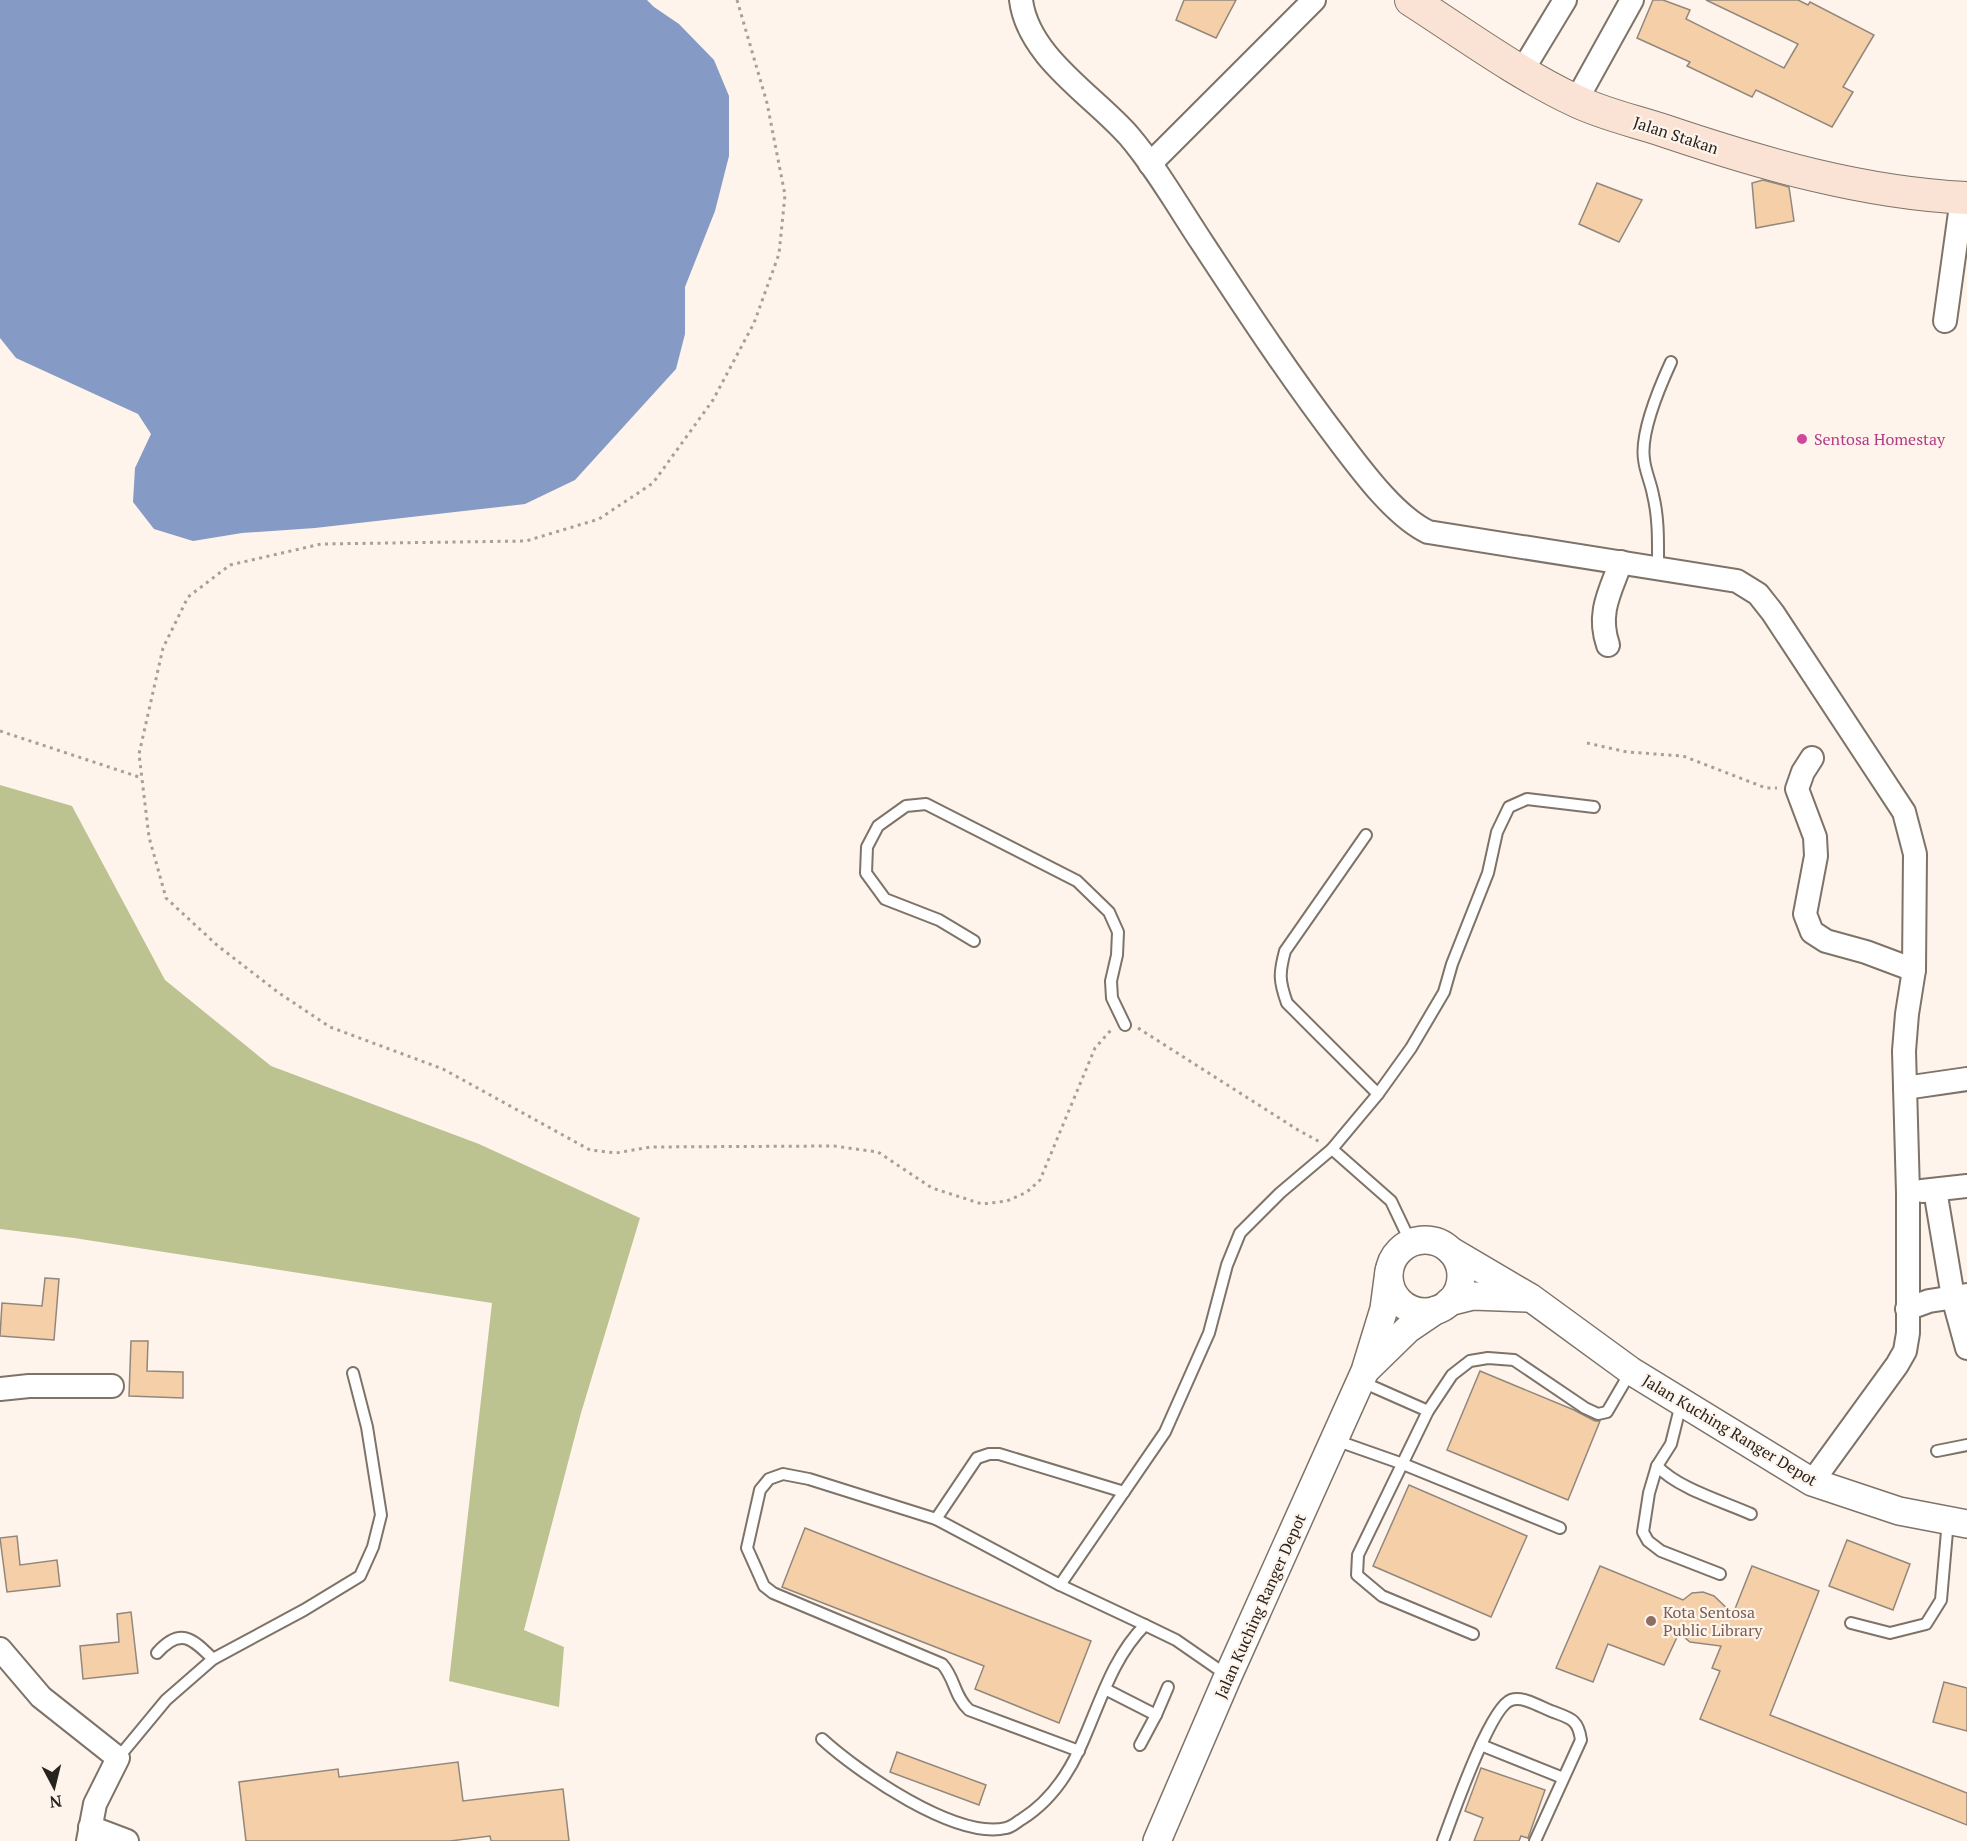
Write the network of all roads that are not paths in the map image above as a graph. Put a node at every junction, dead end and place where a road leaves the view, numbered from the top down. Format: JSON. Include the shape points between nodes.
{"nodes":[{"id":1,"x":1021,"y":0,"type":"edge"},
{"id":2,"x":1314,"y":0,"type":"edge"},
{"id":3,"x":1411,"y":0,"type":"edge"},
{"id":4,"x":1565,"y":0,"type":"edge"},
{"id":5,"x":1632,"y":0,"type":"edge"},
{"id":6,"x":1522,"y":71,"type":"junction"},
{"id":7,"x":1576,"y":101,"type":"junction"},
{"id":8,"x":1150,"y":164,"type":"junction"},
{"id":9,"x":1965,"y":198,"type":"edge"},
{"id":10,"x":1945,"y":321,"type":"dead end"},
{"id":11,"x":1671,"y":362,"type":"dead end"},
{"id":12,"x":1621,"y":562,"type":"junction"},
{"id":13,"x":1658,"y":569,"type":"junction"},
{"id":14,"x":1608,"y":645,"type":"dead end"},
{"id":15,"x":1812,"y":758,"type":"dead end"},
{"id":16,"x":1594,"y":807,"type":"dead end"},
{"id":17,"x":1366,"y":835,"type":"dead end"},
{"id":18,"x":974,"y":941,"type":"dead end"},
{"id":19,"x":1914,"y":970,"type":"junction"},
{"id":20,"x":1125,"y":1025,"type":"road end"},
{"id":21,"x":1967,"y":1079,"type":"edge"},
{"id":22,"x":1905,"y":1088,"type":"junction"},
{"id":23,"x":1378,"y":1094,"type":"junction"},
{"id":24,"x":1332,"y":1149,"type":"junction"},
{"id":25,"x":1967,"y":1186,"type":"edge"},
{"id":26,"x":1935,"y":1190,"type":"junction"},
{"id":27,"x":1908,"y":1193,"type":"junction"},
{"id":28,"x":1411,"y":1243,"type":"junction"},
{"id":29,"x":1451,"y":1251,"type":"junction"},
{"id":30,"x":1389,"y":1271,"type":"junction"},
{"id":31,"x":1960,"y":1296,"type":"edge"},
{"id":32,"x":1531,"y":1298,"type":"junction"},
{"id":33,"x":1443,"y":1306,"type":"junction"},
{"id":34,"x":1907,"y":1309,"type":"junction"},
{"id":35,"x":1967,"y":1348,"type":"edge"},
{"id":36,"x":1631,"y":1371,"type":"junction"},
{"id":37,"x":353,"y":1372,"type":"dead end"},
{"id":38,"x":1363,"y":1376,"type":"junction"},
{"id":39,"x":112,"y":1386,"type":"dead end"},
{"id":40,"x":0,"y":1389,"type":"edge"},
{"id":41,"x":1682,"y":1401,"type":"junction"},
{"id":42,"x":1428,"y":1411,"type":"junction"},
{"id":43,"x":1334,"y":1440,"type":"junction"},
{"id":44,"x":1967,"y":1445,"type":"edge"},
{"id":45,"x":1937,"y":1451,"type":"dead end"},
{"id":46,"x":1403,"y":1464,"type":"junction"},
{"id":47,"x":1657,"y":1466,"type":"junction"},
{"id":48,"x":1812,"y":1482,"type":"junction"},
{"id":49,"x":1124,"y":1492,"type":"junction"},
{"id":50,"x":1751,"y":1514,"type":"dead end"},
{"id":51,"x":936,"y":1519,"type":"junction"},
{"id":52,"x":1961,"y":1521,"type":"edge"},
{"id":53,"x":1560,"y":1528,"type":"dead end"},
{"id":54,"x":1720,"y":1574,"type":"dead end"},
{"id":55,"x":1060,"y":1585,"type":"junction"},
{"id":56,"x":1851,"y":1623,"type":"dead end"},
{"id":57,"x":1145,"y":1625,"type":"junction"},
{"id":58,"x":1473,"y":1634,"type":"dead end"},
{"id":59,"x":0,"y":1649,"type":"edge"},
{"id":60,"x":157,"y":1653,"type":"dead end"},
{"id":61,"x":213,"y":1659,"type":"junction"},
{"id":62,"x":1228,"y":1676,"type":"junction"},
{"id":63,"x":1168,"y":1687,"type":"dead end"},
{"id":64,"x":1105,"y":1689,"type":"junction"},
{"id":65,"x":1156,"y":1715,"type":"junction"},
{"id":66,"x":822,"y":1739,"type":"dead end"},
{"id":67,"x":1140,"y":1745,"type":"dead end"},
{"id":68,"x":1481,"y":1745,"type":"junction"},
{"id":69,"x":1079,"y":1751,"type":"junction"},
{"id":70,"x":118,"y":1758,"type":"junction"},
{"id":71,"x":1563,"y":1778,"type":"junction"},
{"id":72,"x":89,"y":1834,"type":"edge"},
{"id":73,"x":127,"y":1841,"type":"edge"},
{"id":74,"x":1157,"y":1841,"type":"edge"},
{"id":75,"x":1443,"y":1841,"type":"edge"},
{"id":76,"x":1535,"y":1841,"type":"edge"}],
"edges":[{"from":1,"to":8,"type":"street","via":[[1023,16],[1054,64],[1108,113]]},
{"from":2,"to":8,"type":"street"},
{"from":3,"to":6,"type":"main road","name":"Jalan Stakan"},
{"from":4,"to":6,"type":"street"},
{"from":5,"to":7,"type":"street"},
{"from":6,"to":7,"type":"main road","name":"Jalan Stakan"},
{"from":7,"to":9,"type":"main road","name":"Jalan Stakan","via":[[1738,155],[1827,178],[1919,195]]},
{"from":8,"to":12,"type":"street","via":[[1329,428],[1366,477],[1415,526],[1428,532]]},
{"from":9,"to":10,"type":"street"},
{"from":11,"to":13,"type":"lane","via":[[1647,424],[1643,457],[1654,496]]},
{"from":12,"to":13,"type":"street"},
{"from":12,"to":14,"type":"street","via":[[1602,616]]},
{"from":13,"to":19,"type":"street","via":[[1737,580],[1758,594],[1889,789],[1904,813],[1915,854]]},
{"from":15,"to":19,"type":"street","via":[[1797,789],[1815,837],[1816,856],[1805,914],[1812,932],[1826,941]]},
{"from":16,"to":23,"type":"lane","via":[[1527,799],[1509,807],[1497,832],[1488,873],[1444,992]]},
{"from":17,"to":23,"type":"lane","via":[[1286,951],[1280,971],[1287,1002]]},
{"from":18,"to":20,"type":"lane","via":[[939,920],[885,899],[866,873],[867,847],[878,826],[906,806],[926,804],[1077,881],[1109,912],[1118,932],[1112,998]]},
{"from":19,"to":22,"type":"street","via":[[1904,1051]]},
{"from":21,"to":22,"type":"street"},
{"from":22,"to":27,"type":"street"},
{"from":23,"to":24,"type":"lane"},
{"from":24,"to":28,"type":"lane","via":[[1391,1201]]},
{"from":24,"to":49,"type":"lane","via":[[1240,1233],[1209,1333],[1165,1432]]},
{"from":25,"to":26,"type":"street"},
{"from":26,"to":27,"type":"street"},
{"from":26,"to":31,"type":"street"},
{"from":27,"to":34,"type":"street"},
{"from":28,"to":29,"type":"street","via":[[1429,1240]]},
{"from":28,"to":30,"type":"street","via":[[1399,1251]]},
{"from":29,"to":32,"type":"street","name":"Jalan Kuching Ranger Depot"},
{"from":29,"to":33,"type":"street","via":[[1460,1270],[1460,1284],[1455,1296]]},
{"from":30,"to":33,"type":"street","via":[[1389,1283],[1404,1306],[1418,1311]]},
{"from":30,"to":38,"type":"street","name":"Jalan Kuching Ranger Depot","via":[[1384,1309]]},
{"from":31,"to":34,"type":"street"},
{"from":31,"to":35,"type":"street"},
{"from":32,"to":33,"type":"street","via":[[1473,1296]]},
{"from":32,"to":36,"type":"street","name":"Jalan Kuching Ranger Depot"},
{"from":33,"to":38,"type":"street","via":[[1408,1329]]},
{"from":34,"to":48,"type":"street","via":[[1905,1351]]},
{"from":36,"to":41,"type":"street","name":"Jalan Kuching Ranger Depot"},
{"from":36,"to":42,"type":"lane","via":[[1607,1412],[1598,1414],[1514,1360],[1470,1361],[1452,1375]]},
{"from":37,"to":61,"type":"lane","via":[[367,1427],[381,1515],[360,1576]]},
{"from":38,"to":42,"type":"lane"},
{"from":38,"to":43,"type":"street","name":"Jalan Kuching Ranger Depot"},
{"from":39,"to":40,"type":"street"},
{"from":41,"to":47,"type":"lane","via":[[1671,1444]]},
{"from":41,"to":48,"type":"street","name":"Jalan Kuching Ranger Depot"},
{"from":42,"to":46,"type":"lane"},
{"from":43,"to":46,"type":"lane"},
{"from":43,"to":62,"type":"street","name":"Jalan Kuching Ranger Depot"},
{"from":44,"to":45,"type":"lane"},
{"from":46,"to":53,"type":"lane"},
{"from":46,"to":58,"type":"lane","via":[[1358,1555],[1357,1575],[1382,1596]]},
{"from":47,"to":50,"type":"lane","via":[[1666,1476]]},
{"from":47,"to":54,"type":"lane","via":[[1643,1532],[1648,1541],[1661,1551]]},
{"from":48,"to":52,"type":"street","name":"Jalan Kuching Ranger Depot","via":[[1899,1511]]},
{"from":49,"to":51,"type":"lane","via":[[989,1454],[977,1458]]},
{"from":49,"to":55,"type":"lane"},
{"from":51,"to":55,"type":"lane"},
{"from":51,"to":69,"type":"lane","via":[[783,1474],[769,1479],[760,1490],[747,1548],[764,1586],[773,1593],[942,1664],[960,1701],[969,1710]]},
{"from":52,"to":56,"type":"lane","via":[[1941,1600],[1926,1624],[1890,1633]]},
{"from":55,"to":57,"type":"lane"},
{"from":57,"to":62,"type":"lane","via":[[1176,1640]]},
{"from":57,"to":64,"type":"lane","via":[[1132,1639]]},
{"from":59,"to":70,"type":"street","via":[[41,1697]]},
{"from":60,"to":61,"type":"lane","via":[[169,1640],[179,1637],[198,1644]]},
{"from":61,"to":70,"type":"lane","via":[[166,1700]]},
{"from":62,"to":74,"type":"street","name":"Jalan Kuching Ranger Depot"},
{"from":63,"to":65,"type":"lane"},
{"from":64,"to":65,"type":"lane"},
{"from":64,"to":69,"type":"lane"},
{"from":65,"to":67,"type":"lane"},
{"from":66,"to":69,"type":"lane","via":[[890,1791],[958,1823],[982,1829],[1008,1828],[1046,1802]]},
{"from":68,"to":71,"type":"lane"},
{"from":68,"to":71,"type":"lane","via":[[1501,1706],[1509,1700],[1519,1699],[1574,1720],[1581,1740]]},
{"from":68,"to":75,"type":"lane"},
{"from":70,"to":72,"type":"street","via":[[95,1804]]},
{"from":71,"to":76,"type":"lane"},
{"from":72,"to":73,"type":"street"}]}
